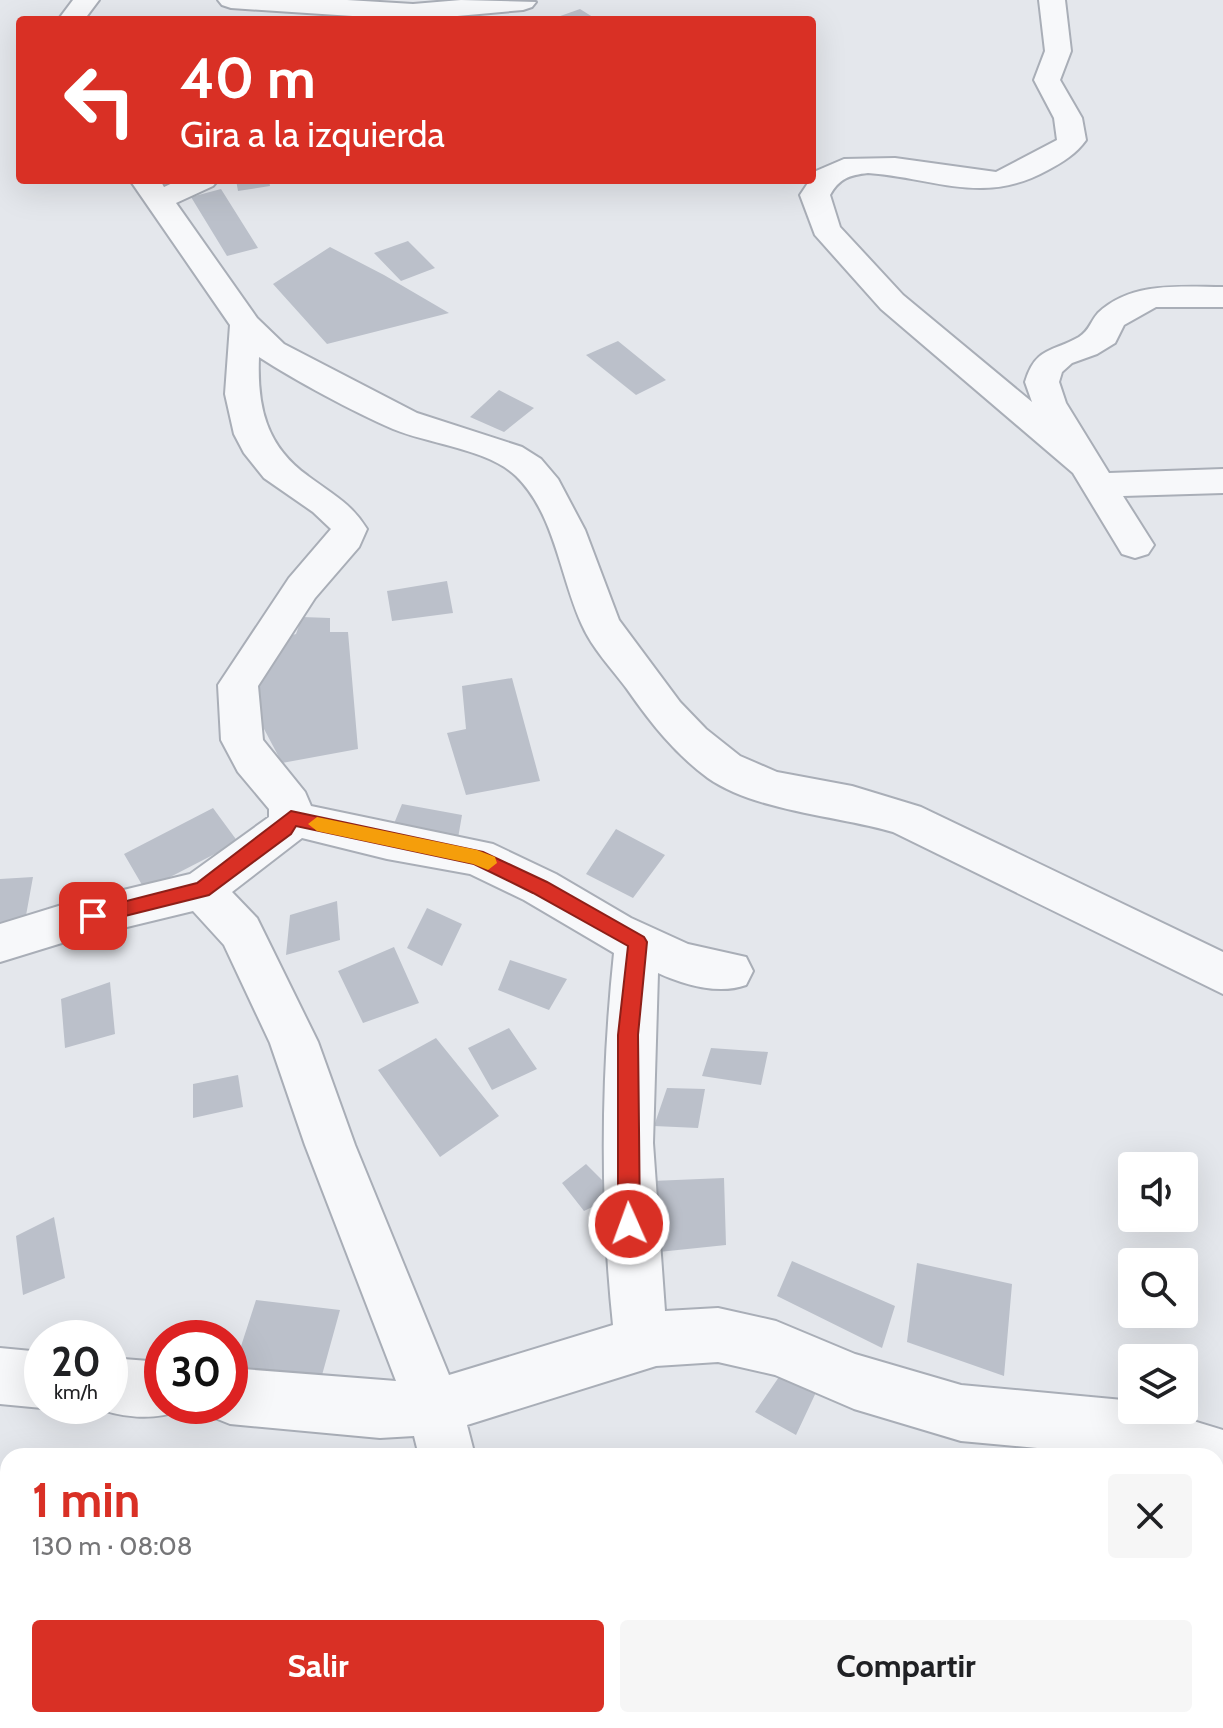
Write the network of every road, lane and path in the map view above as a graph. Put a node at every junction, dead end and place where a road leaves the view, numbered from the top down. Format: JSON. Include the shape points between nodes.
{"nodes":[{"id":1,"x":231,"y":0,"type":"edge"},
{"id":2,"x":1052,"y":0,"type":"edge"},
{"id":3,"x":523,"y":2,"type":"dead end"},
{"id":4,"x":183,"y":184,"type":"edge"},
{"id":5,"x":153,"y":190,"type":"edge"},
{"id":6,"x":1223,"y":297,"type":"edge"},
{"id":7,"x":246,"y":325,"type":"junction"},
{"id":8,"x":1091,"y":475,"type":"junction"},
{"id":9,"x":1223,"y":481,"type":"edge"},
{"id":10,"x":1135,"y":545,"type":"dead end"},
{"id":11,"x":291,"y":818,"type":"junction"},
{"id":12,"x":202,"y":890,"type":"junction"},
{"id":13,"x":638,"y":942,"type":"junction"},
{"id":14,"x":0,"y":943,"type":"edge"},
{"id":15,"x":730,"y":971,"type":"dead end"},
{"id":16,"x":1223,"y":974,"type":"edge"},
{"id":17,"x":642,"y":1344,"type":"junction"},
{"id":18,"x":0,"y":1376,"type":"edge"},
{"id":19,"x":24,"y":1378,"type":"edge"},
{"id":20,"x":248,"y":1398,"type":"edge"},
{"id":21,"x":441,"y":1432,"type":"edge"},
{"id":22,"x":1128,"y":1442,"type":"edge"},
{"id":23,"x":1164,"y":1448,"type":"edge"}],
"edges":[{"from":1,"to":3,"type":"street","via":[[413,12]]},
{"from":2,"to":8,"type":"street","via":[[1058,51],[1047,80],[1068,118],[1072,140],[1067,146],[995,181],[843,166],[825,175],[815,195],[826,229],[892,302]]},
{"from":4,"to":5,"type":"street"},
{"from":5,"to":7,"type":"street"},
{"from":6,"to":8,"type":"street","via":[[1151,297],[1110,320],[1103,336],[1046,368],[1042,382],[1049,403]]},
{"from":7,"to":11,"type":"street","via":[[239,377],[245,422],[262,456],[335,510],[349,529],[302,588],[238,685],[242,740],[290,804]]},
{"from":7,"to":16,"type":"street","via":[[272,351],[324,381],[405,421],[510,455],[528,467],[567,530],[601,625],[666,713],[725,768],[771,788],[906,819]]},
{"from":8,"to":9,"type":"street"},
{"from":8,"to":10,"type":"street"},
{"from":11,"to":12,"type":"street","via":[[285,829]]},
{"from":11,"to":13,"type":"street","via":[[477,857]]},
{"from":12,"to":14,"type":"street"},
{"from":12,"to":21,"type":"street","via":[[241,932],[294,1042]]},
{"from":13,"to":15,"type":"street","via":[[683,963]]},
{"from":13,"to":17,"type":"street","via":[[628,1035],[627,1178]]},
{"from":17,"to":21,"type":"street"},
{"from":17,"to":22,"type":"street","via":[[718,1335],[776,1348],[854,1381],[961,1413]]},
{"from":18,"to":19,"type":"street"},
{"from":20,"to":21,"type":"street","via":[[380,1410]]},
{"from":22,"to":23,"type":"street"}]}
